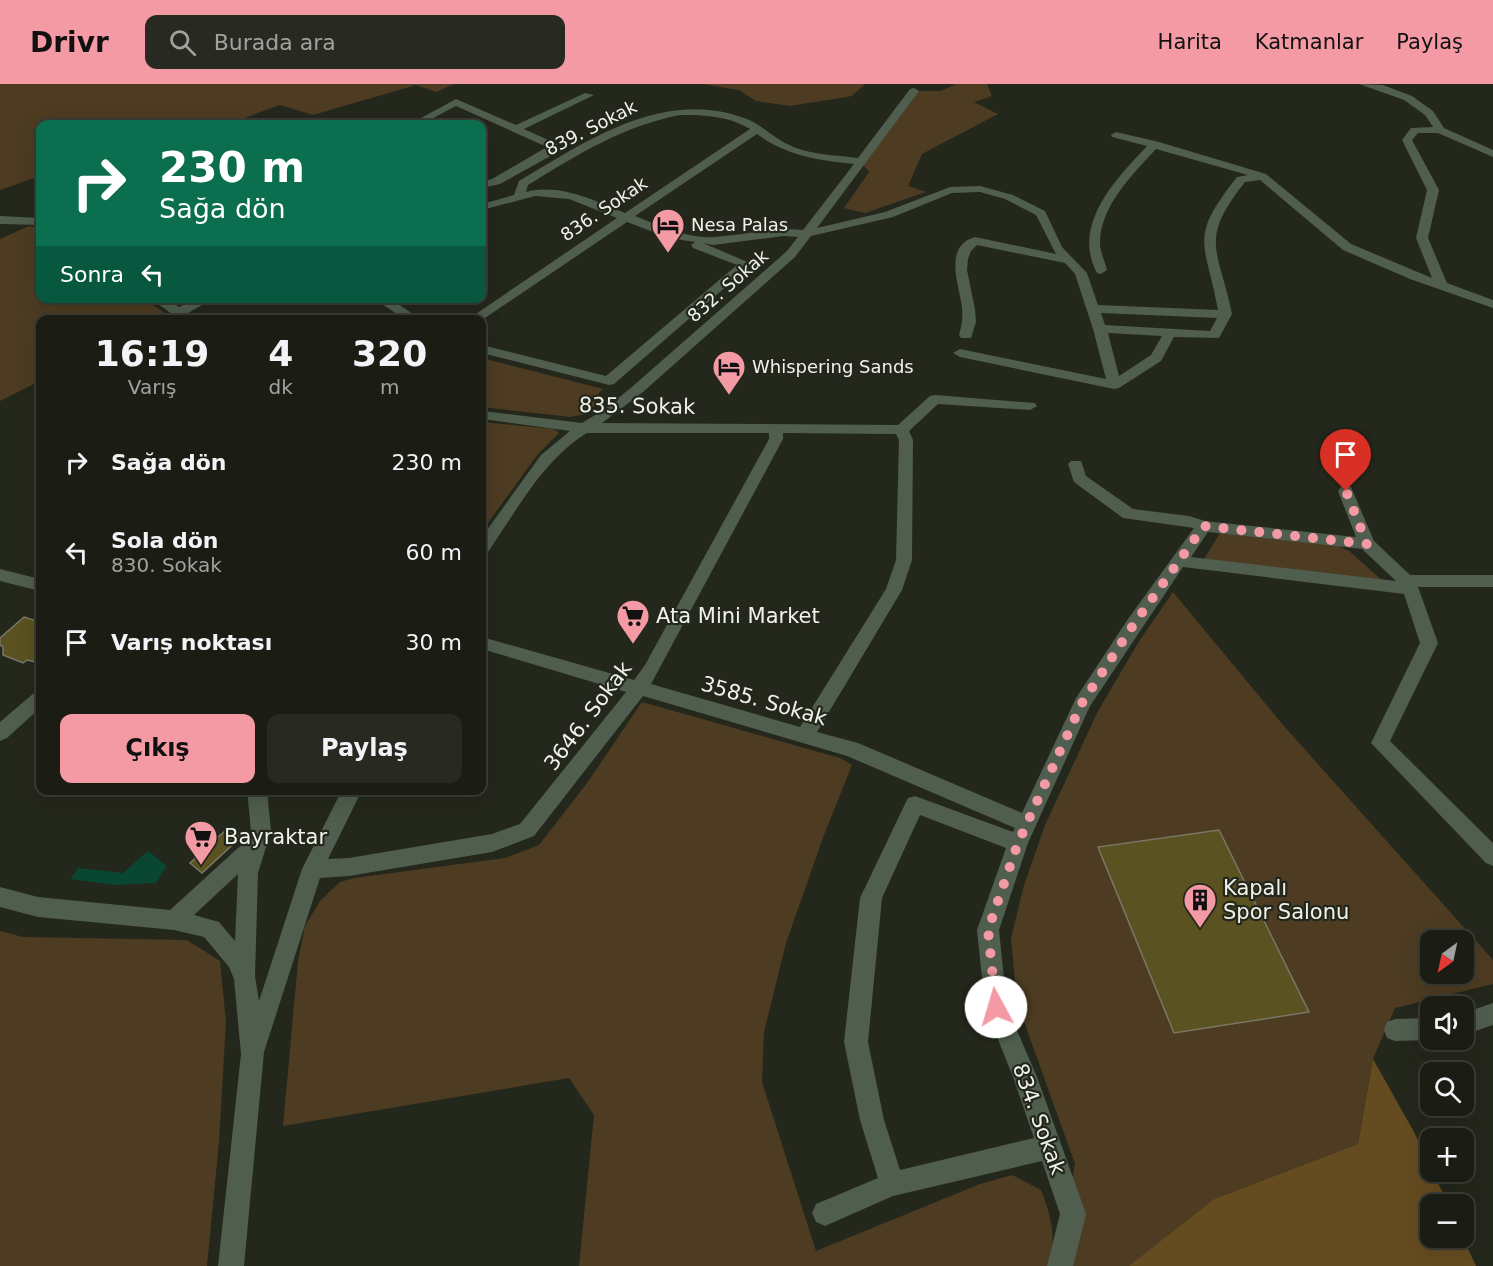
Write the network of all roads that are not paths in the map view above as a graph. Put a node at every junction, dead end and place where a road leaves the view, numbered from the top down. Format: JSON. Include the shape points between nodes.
{"nodes":[{"id":1,"x":1364,"y":84,"type":"edge"},
{"id":2,"x":914,"y":91,"type":"dead end"},
{"id":3,"x":589,"y":95,"type":"dead end"},
{"id":4,"x":422,"y":120,"type":"edge"},
{"id":5,"x":516,"y":129,"type":"junction"},
{"id":6,"x":756,"y":130,"type":"junction"},
{"id":7,"x":1440,"y":130,"type":"junction"},
{"id":8,"x":1116,"y":135,"type":"dead end"},
{"id":9,"x":1152,"y":147,"type":"junction"},
{"id":10,"x":1493,"y":154,"type":"edge"},
{"id":11,"x":860,"y":161,"type":"junction"},
{"id":12,"x":1262,"y":176,"type":"junction"},
{"id":13,"x":486,"y":184,"type":"edge"},
{"id":14,"x":519,"y":197,"type":"junction"},
{"id":15,"x":486,"y":203,"type":"edge"},
{"id":16,"x":625,"y":216,"type":"junction"},
{"id":17,"x":0,"y":220,"type":"edge"},
{"id":18,"x":36,"y":221,"type":"edge"},
{"id":19,"x":804,"y":234,"type":"junction"},
{"id":20,"x":673,"y":235,"type":"junction"},
{"id":21,"x":1068,"y":260,"type":"junction"},
{"id":22,"x":1101,"y":270,"type":"dead end"},
{"id":23,"x":1441,"y":285,"type":"junction"},
{"id":24,"x":163,"y":303,"type":"edge"},
{"id":25,"x":198,"y":303,"type":"edge"},
{"id":26,"x":387,"y":303,"type":"edge"},
{"id":27,"x":1493,"y":304,"type":"edge"},
{"id":28,"x":1094,"y":309,"type":"junction"},
{"id":29,"x":177,"y":313,"type":"junction"},
{"id":30,"x":1225,"y":314,"type":"junction"},
{"id":31,"x":181,"y":315,"type":"edge"},
{"id":32,"x":408,"y":315,"type":"edge"},
{"id":33,"x":480,"y":315,"type":"edge"},
{"id":34,"x":1100,"y":329,"type":"junction"},
{"id":35,"x":1170,"y":333,"type":"junction"},
{"id":36,"x":966,"y":334,"type":"dead end"},
{"id":37,"x":486,"y":350,"type":"edge"},
{"id":38,"x":960,"y":352,"type":"dead end"},
{"id":39,"x":1114,"y":385,"type":"junction"},
{"id":40,"x":1029,"y":406,"type":"dead end"},
{"id":41,"x":486,"y":416,"type":"edge"},
{"id":42,"x":555,"y":424,"type":"junction"},
{"id":43,"x":586,"y":428,"type":"junction"},
{"id":44,"x":777,"y":429,"type":"junction"},
{"id":45,"x":901,"y":430,"type":"junction"},
{"id":46,"x":568,"y":438,"type":"junction"},
{"id":47,"x":1076,"y":464,"type":"dead end"},
{"id":48,"x":1346,"y":491,"type":"dead end"},
{"id":49,"x":1204,"y":526,"type":"junction"},
{"id":50,"x":486,"y":542,"type":"edge"},
{"id":51,"x":1367,"y":544,"type":"junction"},
{"id":52,"x":1179,"y":561,"type":"junction"},
{"id":53,"x":0,"y":575,"type":"edge"},
{"id":54,"x":1493,"y":581,"type":"edge"},
{"id":55,"x":36,"y":584,"type":"edge"},
{"id":56,"x":1408,"y":585,"type":"junction"},
{"id":57,"x":486,"y":644,"type":"edge"},
{"id":58,"x":639,"y":688,"type":"junction"},
{"id":59,"x":36,"y":702,"type":"edge"},
{"id":60,"x":0,"y":734,"type":"edge"},
{"id":61,"x":804,"y":736,"type":"junction"},
{"id":62,"x":257,"y":795,"type":"edge"},
{"id":63,"x":349,"y":795,"type":"edge"},
{"id":64,"x":1023,"y":833,"type":"junction"},
{"id":65,"x":256,"y":847,"type":"junction"},
{"id":66,"x":1493,"y":857,"type":"edge"},
{"id":67,"x":312,"y":869,"type":"junction"},
{"id":68,"x":0,"y":897,"type":"edge"},
{"id":69,"x":174,"y":920,"type":"junction"},
{"id":70,"x":245,"y":979,"type":"junction"},
{"id":71,"x":1493,"y":1014,"type":"edge"},
{"id":72,"x":1474,"y":1021,"type":"edge"},
{"id":73,"x":1420,"y":1029,"type":"edge"},
{"id":74,"x":1395,"y":1030,"type":"dead end"},
{"id":75,"x":253,"y":1054,"type":"junction"},
{"id":76,"x":1049,"y":1147,"type":"junction"},
{"id":77,"x":892,"y":1184,"type":"junction"},
{"id":78,"x":825,"y":1213,"type":"dead end"},
{"id":79,"x":231,"y":1266,"type":"edge"},
{"id":80,"x":1060,"y":1266,"type":"edge"}],
"edges":[{"from":1,"to":7,"type":"street","via":[[1408,98],[1429,113]]},
{"from":2,"to":11,"type":"street","name":"832. Sokak"},
{"from":3,"to":5,"type":"street"},
{"from":4,"to":5,"type":"street","via":[[456,102]]},
{"from":5,"to":13,"type":"street","via":[[553,149]]},
{"from":6,"to":11,"type":"street","name":"839. Sokak","via":[[785,148]]},
{"from":6,"to":14,"type":"street","name":"839. Sokak","via":[[741,120],[713,112],[678,111],[642,119],[523,183]]},
{"from":6,"to":16,"type":"street","name":"836. Sokak"},
{"from":7,"to":10,"type":"street"},
{"from":7,"to":23,"type":"street","via":[[1415,130],[1407,140],[1433,190],[1422,238]]},
{"from":8,"to":9,"type":"street"},
{"from":9,"to":12,"type":"street"},
{"from":9,"to":22,"type":"street","via":[[1122,181],[1101,214],[1094,243]]},
{"from":11,"to":19,"type":"street","name":"832. Sokak"},
{"from":12,"to":23,"type":"street","via":[[1347,248]]},
{"from":12,"to":30,"type":"street","via":[[1241,179],[1210,228],[1211,254]]},
{"from":14,"to":15,"type":"street"},
{"from":14,"to":16,"type":"street","via":[[535,193],[571,196]]},
{"from":16,"to":20,"type":"street"},
{"from":16,"to":33,"type":"street","name":"836. Sokak"},
{"from":17,"to":18,"type":"street"},
{"from":19,"to":20,"type":"street","via":[[784,232],[713,241]]},
{"from":19,"to":21,"type":"street","via":[[889,215],[950,190],[980,189],[1009,197],[1041,213],[1057,248]]},
{"from":19,"to":43,"type":"street","name":"832. Sokak","via":[[773,272],[630,396]]},
{"from":20,"to":37,"type":"street","via":[[746,264],[609,381]]},
{"from":21,"to":28,"type":"street","via":[[1081,273]]},
{"from":21,"to":36,"type":"street","via":[[975,241],[967,245],[960,258],[971,312]]},
{"from":23,"to":27,"type":"street"},
{"from":24,"to":29,"type":"street"},
{"from":25,"to":29,"type":"street"},
{"from":26,"to":32,"type":"street"},
{"from":28,"to":30,"type":"street"},
{"from":28,"to":34,"type":"street"},
{"from":29,"to":31,"type":"street"},
{"from":30,"to":35,"type":"street","via":[[1214,335]]},
{"from":34,"to":35,"type":"street"},
{"from":34,"to":39,"type":"street"},
{"from":35,"to":39,"type":"street","via":[[1156,358]]},
{"from":38,"to":39,"type":"street"},
{"from":40,"to":45,"type":"street","via":[[935,399]]},
{"from":41,"to":42,"type":"street","name":"835. Sokak"},
{"from":42,"to":43,"type":"street","name":"835. Sokak"},
{"from":42,"to":46,"type":"street","via":[[567,430]]},
{"from":43,"to":44,"type":"street","name":"835. Sokak"},
{"from":43,"to":46,"type":"street","name":"832. Sokak"},
{"from":44,"to":45,"type":"street","name":"835. Sokak"},
{"from":44,"to":58,"type":"street","name":"3646. Sokak","via":[[776,439]]},
{"from":45,"to":61,"type":"street","via":[[906,440],[904,560],[894,590]]},
{"from":46,"to":50,"type":"street","name":"832. Sokak","via":[[546,458]]},
{"from":47,"to":49,"type":"street","via":[[1078,478],[1129,514],[1190,520]]},
{"from":48,"to":51,"type":"street"},
{"from":49,"to":51,"type":"street"},
{"from":49,"to":52,"type":"street","name":"834. Sokak"},
{"from":51,"to":56,"type":"street"},
{"from":52,"to":56,"type":"street"},
{"from":52,"to":64,"type":"street","name":"834. Sokak","via":[[1082,703]]},
{"from":53,"to":55,"type":"street"},
{"from":54,"to":56,"type":"street"},
{"from":56,"to":66,"type":"street","via":[[1429,643],[1380,743]]},
{"from":57,"to":58,"type":"street","name":"3585. Sokak"},
{"from":58,"to":61,"type":"street","name":"3585. Sokak"},
{"from":58,"to":67,"type":"street","name":"3646. Sokak","via":[[527,830],[492,843],[349,867]]},
{"from":59,"to":60,"type":"street"},
{"from":61,"to":64,"type":"street","name":"3585. Sokak","via":[[851,749]]},
{"from":62,"to":65,"type":"street","via":[[261,831]]},
{"from":63,"to":67,"type":"street"},
{"from":64,"to":76,"type":"street","name":"834. Sokak","via":[[988,930],[996,1007]]},
{"from":64,"to":77,"type":"street","via":[[915,804],[872,898],[856,1042],[872,1120]]},
{"from":65,"to":69,"type":"street"},
{"from":65,"to":70,"type":"street","via":[[248,873]]},
{"from":67,"to":75,"type":"street"},
{"from":68,"to":69,"type":"street","via":[[38,907]]},
{"from":69,"to":70,"type":"street","via":[[212,929],[237,960]]},
{"from":70,"to":75,"type":"street"},
{"from":71,"to":72,"type":"street"},
{"from":73,"to":74,"type":"street"},
{"from":75,"to":79,"type":"street"},
{"from":76,"to":77,"type":"street"},
{"from":76,"to":80,"type":"street","name":"834. Sokak","via":[[1073,1214]]},
{"from":77,"to":78,"type":"street"}]}
